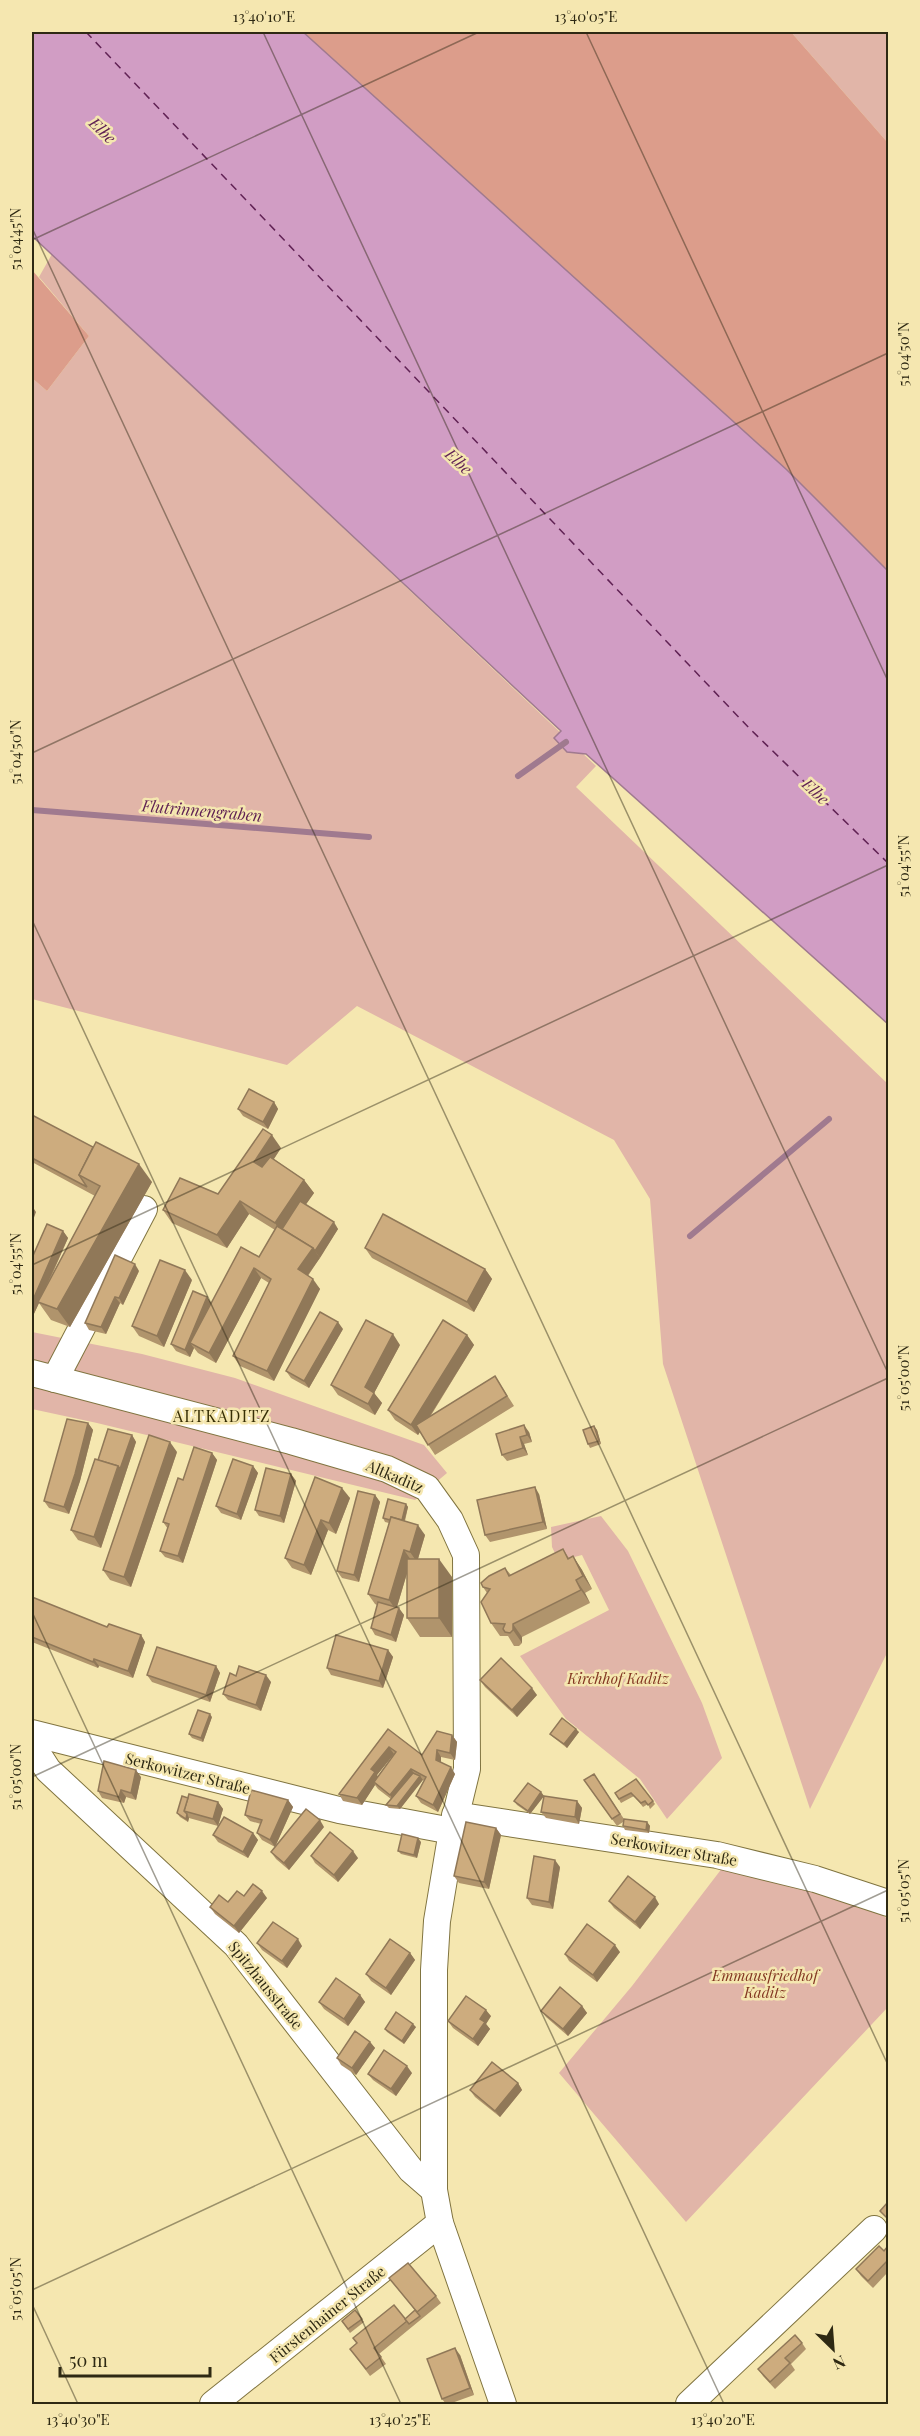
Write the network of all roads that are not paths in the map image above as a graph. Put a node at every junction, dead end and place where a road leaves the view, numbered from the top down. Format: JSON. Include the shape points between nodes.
{"nodes":[{"id":1,"x":144,"y":1209,"type":"dead end"},
{"id":2,"x":43,"y":1376,"type":"edge"},
{"id":3,"x":32,"y":1733,"type":"edge"},
{"id":4,"x":32,"y":1745,"type":"edge"},
{"id":5,"x":454,"y":1823,"type":"junction"},
{"id":6,"x":888,"y":1904,"type":"edge"},
{"id":7,"x":434,"y":2190,"type":"junction"},
{"id":8,"x":440,"y":2223,"type":"junction"},
{"id":9,"x":874,"y":2229,"type":"dead end"},
{"id":10,"x":495,"y":2402,"type":"edge"},
{"id":11,"x":213,"y":2404,"type":"edge"},
{"id":12,"x":689,"y":2404,"type":"edge"}],
"edges":[{"from":1,"to":2,"type":"street","name":"Altkaditz"},
{"from":2,"to":5,"type":"street","name":"Altkaditz","via":[[387,1469],[427,1488],[450,1520],[466,1556],[467,1769]]},
{"from":3,"to":5,"type":"street","name":"Serkowitzer Straße","via":[[339,1810]]},
{"from":4,"to":7,"type":"street","name":"Spitzhausstraße","via":[[48,1770],[236,1945],[411,2170]]},
{"from":5,"to":6,"type":"street","name":"Serkowitzer Straße","via":[[717,1855],[815,1879]]},
{"from":5,"to":7,"type":"street","via":[[437,1921],[434,1970]]},
{"from":7,"to":8,"type":"street"},
{"from":8,"to":10,"type":"street"},
{"from":8,"to":11,"type":"street","name":"Fürstenhainer Straße"},
{"from":9,"to":12,"type":"street"}]}
